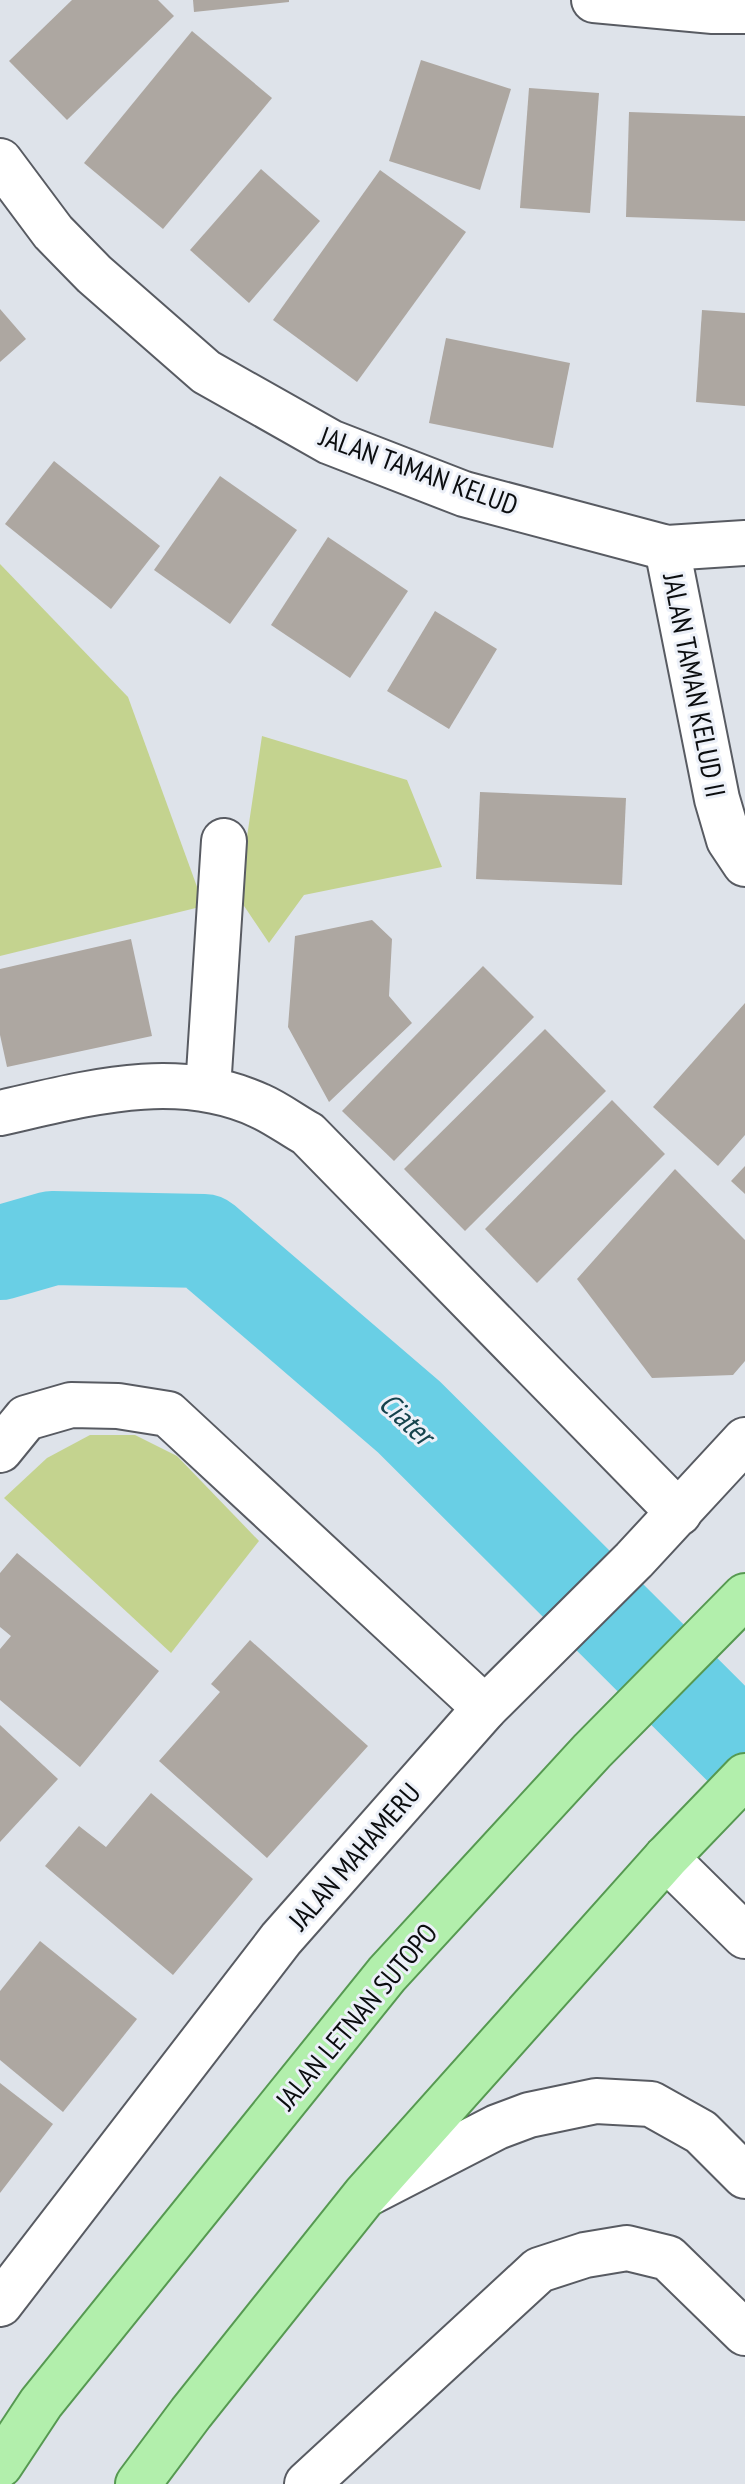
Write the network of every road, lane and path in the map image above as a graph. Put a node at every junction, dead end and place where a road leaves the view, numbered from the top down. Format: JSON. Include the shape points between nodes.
{"nodes":[{"id":1,"x":594,"y":0,"type":"edge"},
{"id":2,"x":745,"y":11,"type":"edge"},
{"id":3,"x":0,"y":161,"type":"edge"},
{"id":4,"x":745,"y":543,"type":"edge"},
{"id":5,"x":667,"y":548,"type":"junction"},
{"id":6,"x":224,"y":841,"type":"dead end"},
{"id":7,"x":745,"y":864,"type":"edge"},
{"id":8,"x":208,"y":1089,"type":"junction"},
{"id":9,"x":0,"y":1113,"type":"edge"},
{"id":10,"x":9,"y":1430,"type":"edge"},
{"id":11,"x":745,"y":1440,"type":"edge"},
{"id":12,"x":679,"y":1513,"type":"junction"},
{"id":13,"x":745,"y":1596,"type":"edge"},
{"id":14,"x":485,"y":1708,"type":"junction"},
{"id":15,"x":745,"y":1776,"type":"edge"},
{"id":16,"x":666,"y":1858,"type":"junction"},
{"id":17,"x":745,"y":1936,"type":"edge"},
{"id":18,"x":745,"y":2176,"type":"edge"},
{"id":19,"x":365,"y":2195,"type":"junction"},
{"id":20,"x":0,"y":2304,"type":"edge"},
{"id":21,"x":745,"y":2333,"type":"edge"},
{"id":22,"x":0,"y":2465,"type":"edge"},
{"id":23,"x":138,"y":2484,"type":"edge"},
{"id":24,"x":307,"y":2484,"type":"edge"}],
"edges":[{"from":1,"to":2,"type":"street"},
{"from":3,"to":5,"type":"street","name":"JALAN TAMAN KELUD","via":[[73,253],[206,372],[330,442],[464,494]]},
{"from":4,"to":5,"type":"street","name":"JALAN TAMAN KELUD"},
{"from":5,"to":7,"type":"street","name":"JALAN TAMAN KELUD II","via":[[717,799],[729,840]]},
{"from":6,"to":8,"type":"street"},
{"from":8,"to":9,"type":"street","via":[[151,1085],[106,1090]]},
{"from":8,"to":12,"type":"street","via":[[259,1105],[308,1134]]},
{"from":10,"to":14,"type":"street","via":[[71,1405],[168,1414]]},
{"from":11,"to":12,"type":"street","name":"JALAN MAHAMERU"},
{"from":12,"to":14,"type":"street","name":"JALAN MAHAMERU"},
{"from":13,"to":22,"type":"main road","name":"JALAN LETNAN SUTOPO","via":[[592,1751],[387,1974],[41,2403]]},
{"from":14,"to":20,"type":"street","name":"JALAN MAHAMERU","via":[[281,1939]]},
{"from":15,"to":16,"type":"main road"},
{"from":16,"to":17,"type":"street"},
{"from":16,"to":19,"type":"main road"},
{"from":18,"to":19,"type":"street","via":[[701,2132],[651,2104],[596,2101],[497,2127]]},
{"from":19,"to":23,"type":"main road"},
{"from":21,"to":24,"type":"street","via":[[668,2258],[627,2248],[539,2270]]}]}
